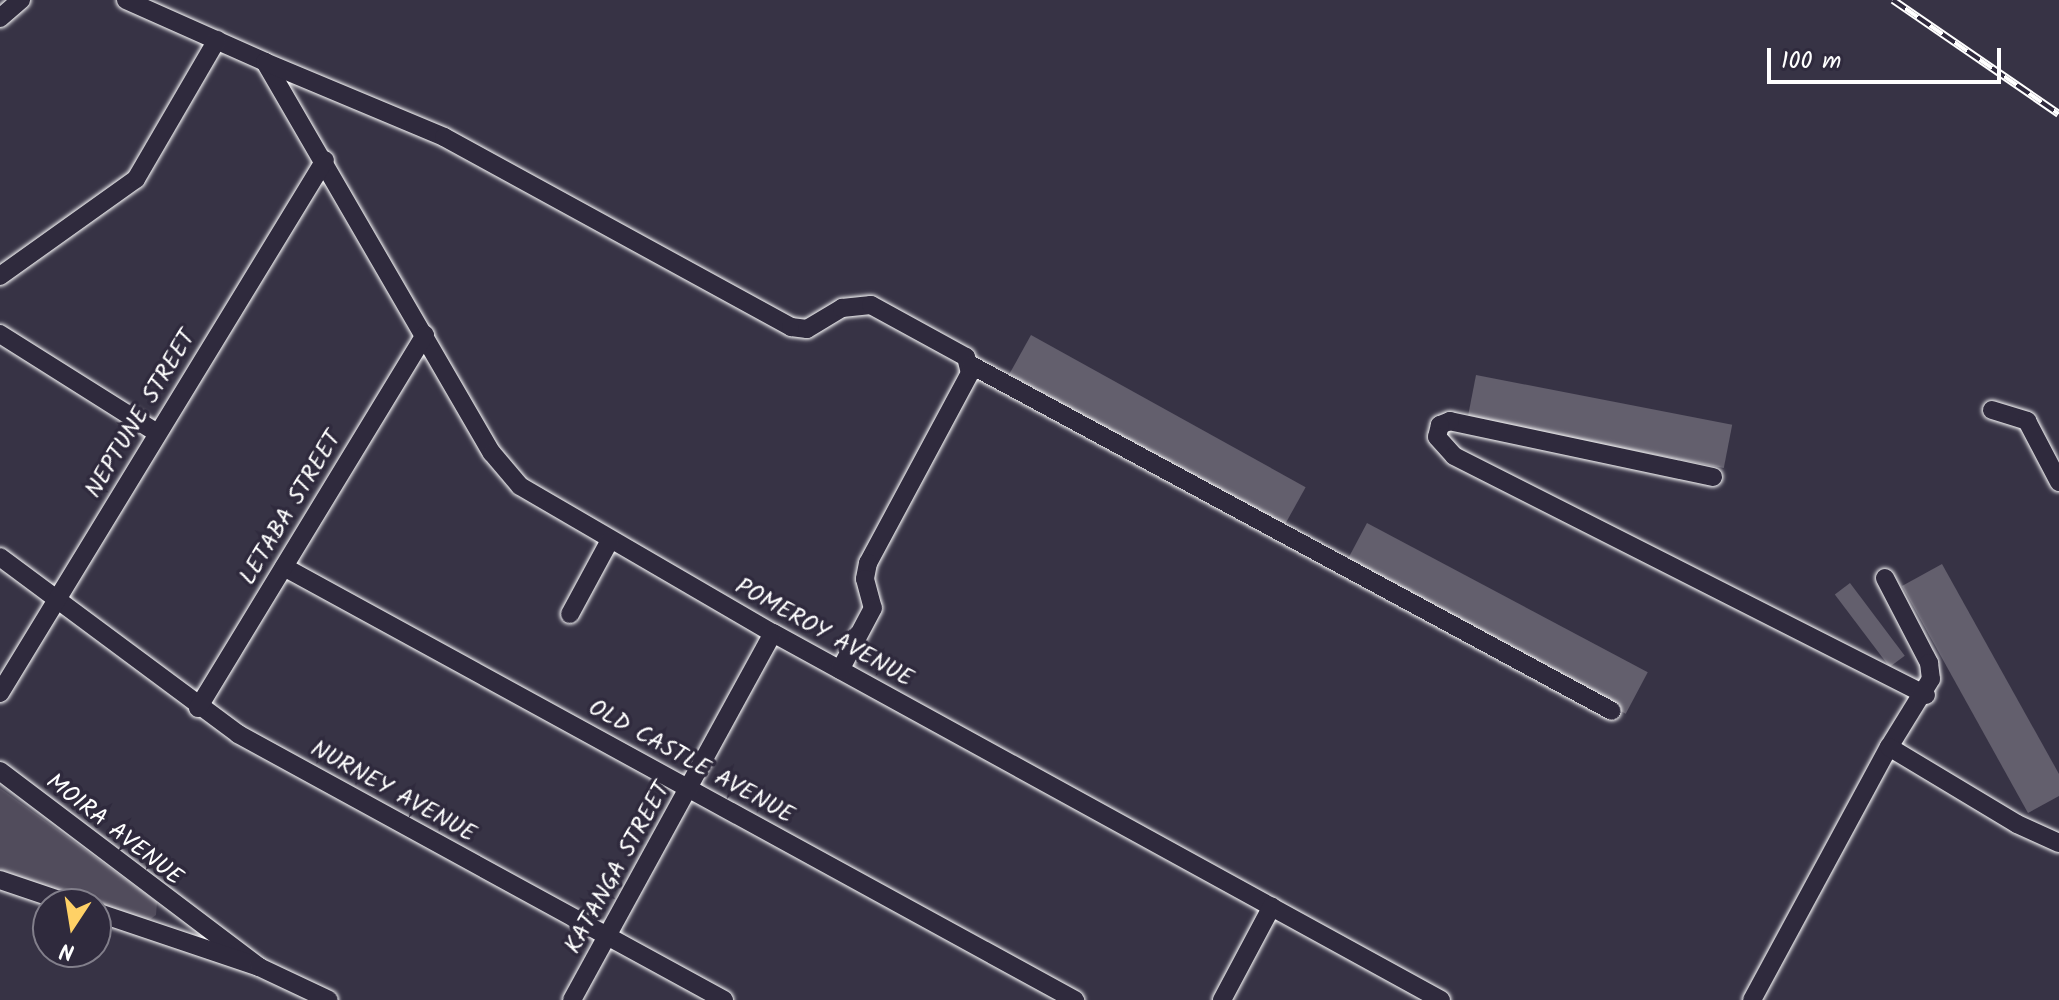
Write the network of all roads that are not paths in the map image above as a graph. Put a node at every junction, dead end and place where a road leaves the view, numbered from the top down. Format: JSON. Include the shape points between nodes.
{"nodes":[{"id":1,"x":21,"y":0,"type":"edge"},
{"id":2,"x":126,"y":0,"type":"edge"},
{"id":3,"x":0,"y":18,"type":"edge"},
{"id":4,"x":217,"y":40,"type":"junction"},
{"id":5,"x":265,"y":62,"type":"junction"},
{"id":6,"x":325,"y":160,"type":"junction"},
{"id":7,"x":0,"y":276,"type":"edge"},
{"id":8,"x":0,"y":334,"type":"edge"},
{"id":9,"x":425,"y":334,"type":"junction"},
{"id":10,"x":971,"y":365,"type":"junction"},
{"id":11,"x":1992,"y":410,"type":"dead end"},
{"id":12,"x":157,"y":433,"type":"junction"},
{"id":13,"x":1713,"y":477,"type":"dead end"},
{"id":14,"x":2059,"y":482,"type":"edge"},
{"id":15,"x":610,"y":540,"type":"junction"},
{"id":16,"x":0,"y":557,"type":"edge"},
{"id":17,"x":284,"y":567,"type":"junction"},
{"id":18,"x":1885,"y":578,"type":"dead end"},
{"id":19,"x":59,"y":596,"type":"junction"},
{"id":20,"x":570,"y":614,"type":"dead end"},
{"id":21,"x":773,"y":633,"type":"junction"},
{"id":22,"x":840,"y":670,"type":"junction"},
{"id":23,"x":0,"y":693,"type":"edge"},
{"id":24,"x":1926,"y":695,"type":"junction"},
{"id":25,"x":198,"y":708,"type":"junction"},
{"id":26,"x":1612,"y":711,"type":"dead end"},
{"id":27,"x":1889,"y":747,"type":"junction"},
{"id":28,"x":0,"y":771,"type":"edge"},
{"id":29,"x":690,"y":788,"type":"junction"},
{"id":30,"x":2059,"y":843,"type":"edge"},
{"id":31,"x":0,"y":880,"type":"edge"},
{"id":32,"x":32,"y":891,"type":"edge"},
{"id":33,"x":172,"y":902,"type":"junction"},
{"id":34,"x":1272,"y":906,"type":"junction"},
{"id":35,"x":112,"y":917,"type":"edge"},
{"id":36,"x":170,"y":937,"type":"junction"},
{"id":37,"x":607,"y":937,"type":"junction"},
{"id":38,"x":259,"y":967,"type":"junction"},
{"id":39,"x":329,"y":1000,"type":"edge"},
{"id":40,"x":572,"y":1000,"type":"edge"},
{"id":41,"x":724,"y":1000,"type":"edge"},
{"id":42,"x":1075,"y":1000,"type":"edge"},
{"id":43,"x":1222,"y":1000,"type":"edge"},
{"id":44,"x":1441,"y":1000,"type":"edge"},
{"id":45,"x":1752,"y":1000,"type":"edge"}],
"edges":[{"from":1,"to":3,"type":"street"},
{"from":2,"to":4,"type":"street"},
{"from":4,"to":5,"type":"street"},
{"from":4,"to":7,"type":"street","via":[[136,179]]},
{"from":5,"to":6,"type":"street","name":"POMEROY AVENUE"},
{"from":5,"to":10,"type":"street","via":[[444,137],[791,327],[807,329],[842,308],[871,305],[958,350]]},
{"from":6,"to":9,"type":"street","name":"POMEROY AVENUE"},
{"from":6,"to":12,"type":"street","name":"NEPTUNE STREET"},
{"from":8,"to":12,"type":"street"},
{"from":9,"to":15,"type":"street","name":"POMEROY AVENUE","via":[[506,473]]},
{"from":9,"to":17,"type":"street","name":"LETABA STREET"},
{"from":10,"to":22,"type":"street","via":[[868,563],[865,579],[873,608]]},
{"from":10,"to":26,"type":"street"},
{"from":11,"to":14,"type":"street","via":[[2027,421]]},
{"from":12,"to":19,"type":"street","name":"NEPTUNE STREET"},
{"from":13,"to":24,"type":"street","via":[[1450,421],[1440,425],[1437,437],[1454,456]]},
{"from":15,"to":20,"type":"street"},
{"from":15,"to":21,"type":"street","name":"POMEROY AVENUE"},
{"from":16,"to":19,"type":"street","name":"NURNEY AVENUE"},
{"from":17,"to":25,"type":"street","name":"LETABA STREET"},
{"from":17,"to":29,"type":"street","name":"OLD CASTLE AVENUE"},
{"from":18,"to":24,"type":"street","via":[[1929,663]]},
{"from":19,"to":23,"type":"street","name":"NEPTUNE STREET"},
{"from":19,"to":25,"type":"street","name":"NURNEY AVENUE"},
{"from":21,"to":22,"type":"street","name":"POMEROY AVENUE"},
{"from":21,"to":29,"type":"street","name":"KATANGA STREET"},
{"from":22,"to":34,"type":"street","name":"POMEROY AVENUE"},
{"from":24,"to":27,"type":"street"},
{"from":25,"to":37,"type":"street","name":"NURNEY AVENUE"},
{"from":27,"to":30,"type":"street","via":[[2017,824]]},
{"from":27,"to":45,"type":"street"},
{"from":28,"to":33,"type":"street","name":"MOIRA AVENUE"},
{"from":29,"to":37,"type":"street","name":"KATANGA STREET"},
{"from":29,"to":42,"type":"street","name":"OLD CASTLE AVENUE"},
{"from":31,"to":32,"type":"street"},
{"from":33,"to":36,"type":"street","name":"MOIRA AVENUE"},
{"from":33,"to":38,"type":"street"},
{"from":34,"to":43,"type":"street"},
{"from":34,"to":44,"type":"street","name":"POMEROY AVENUE"},
{"from":35,"to":36,"type":"street"},
{"from":36,"to":38,"type":"street"},
{"from":37,"to":40,"type":"street","name":"KATANGA STREET"},
{"from":37,"to":41,"type":"street","name":"NURNEY AVENUE"},
{"from":38,"to":39,"type":"street"}]}
